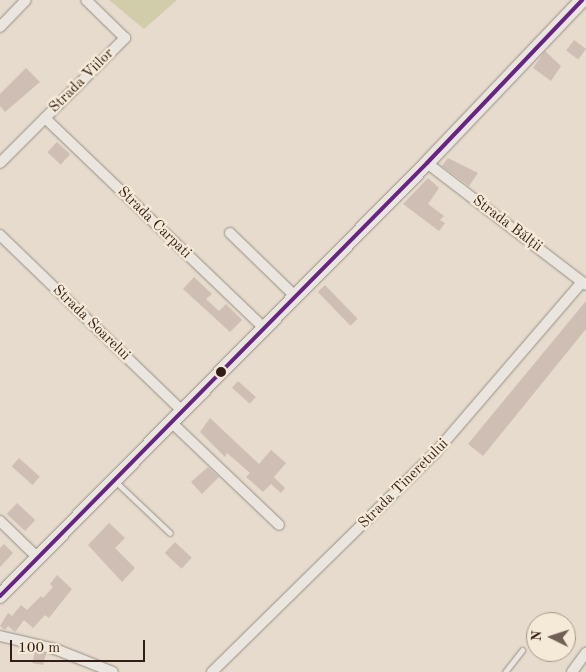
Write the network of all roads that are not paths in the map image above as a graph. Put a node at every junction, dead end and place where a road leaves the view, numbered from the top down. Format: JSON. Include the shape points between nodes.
{"nodes":[{"id":1,"x":26,"y":0,"type":"edge"},
{"id":2,"x":86,"y":0,"type":"edge"},
{"id":3,"x":582,"y":0,"type":"edge"},
{"id":4,"x":0,"y":27,"type":"edge"},
{"id":5,"x":45,"y":118,"type":"junction"},
{"id":6,"x":0,"y":163,"type":"edge"},
{"id":7,"x":427,"y":163,"type":"junction"},
{"id":8,"x":230,"y":233,"type":"dead end"},
{"id":9,"x":0,"y":235,"type":"edge"},
{"id":10,"x":584,"y":284,"type":"edge"},
{"id":11,"x":295,"y":296,"type":"junction"},
{"id":12,"x":264,"y":328,"type":"junction"},
{"id":13,"x":182,"y":411,"type":"junction"},
{"id":14,"x":171,"y":422,"type":"junction"},
{"id":15,"x":114,"y":480,"type":"junction"},
{"id":16,"x":0,"y":521,"type":"edge"},
{"id":17,"x":279,"y":526,"type":"dead end"},
{"id":18,"x":170,"y":533,"type":"dead end"},
{"id":19,"x":38,"y":558,"type":"junction"},
{"id":20,"x":0,"y":596,"type":"edge"},
{"id":21,"x":0,"y":636,"type":"edge"},
{"id":22,"x":522,"y":650,"type":"dead end"},
{"id":23,"x":586,"y":653,"type":"edge"},
{"id":24,"x":113,"y":672,"type":"edge"},
{"id":25,"x":212,"y":672,"type":"edge"},
{"id":26,"x":505,"y":672,"type":"edge"},
{"id":27,"x":572,"y":672,"type":"edge"}],
"edges":[{"from":1,"to":4,"type":"street"},
{"from":2,"to":5,"type":"street","name":"Strada Viilor","via":[[125,38]]},
{"from":3,"to":7,"type":"main road"},
{"from":5,"to":6,"type":"street","name":"Strada Viilor"},
{"from":5,"to":12,"type":"street","name":"Strada Carpati"},
{"from":7,"to":10,"type":"street","name":"Strada Bălții"},
{"from":7,"to":11,"type":"main road"},
{"from":8,"to":11,"type":"street"},
{"from":9,"to":13,"type":"street","name":"Strada Soarelui"},
{"from":10,"to":25,"type":"street","name":"Strada Tineretului","via":[[435,453]]},
{"from":11,"to":12,"type":"main road"},
{"from":12,"to":13,"type":"main road"},
{"from":13,"to":14,"type":"main road"},
{"from":14,"to":15,"type":"main road"},
{"from":14,"to":17,"type":"street"},
{"from":15,"to":18,"type":"lane"},
{"from":15,"to":19,"type":"main road"},
{"from":16,"to":19,"type":"street"},
{"from":19,"to":20,"type":"main road"},
{"from":21,"to":24,"type":"street","via":[[55,649]]},
{"from":22,"to":26,"type":"lane"},
{"from":23,"to":27,"type":"street"}]}
